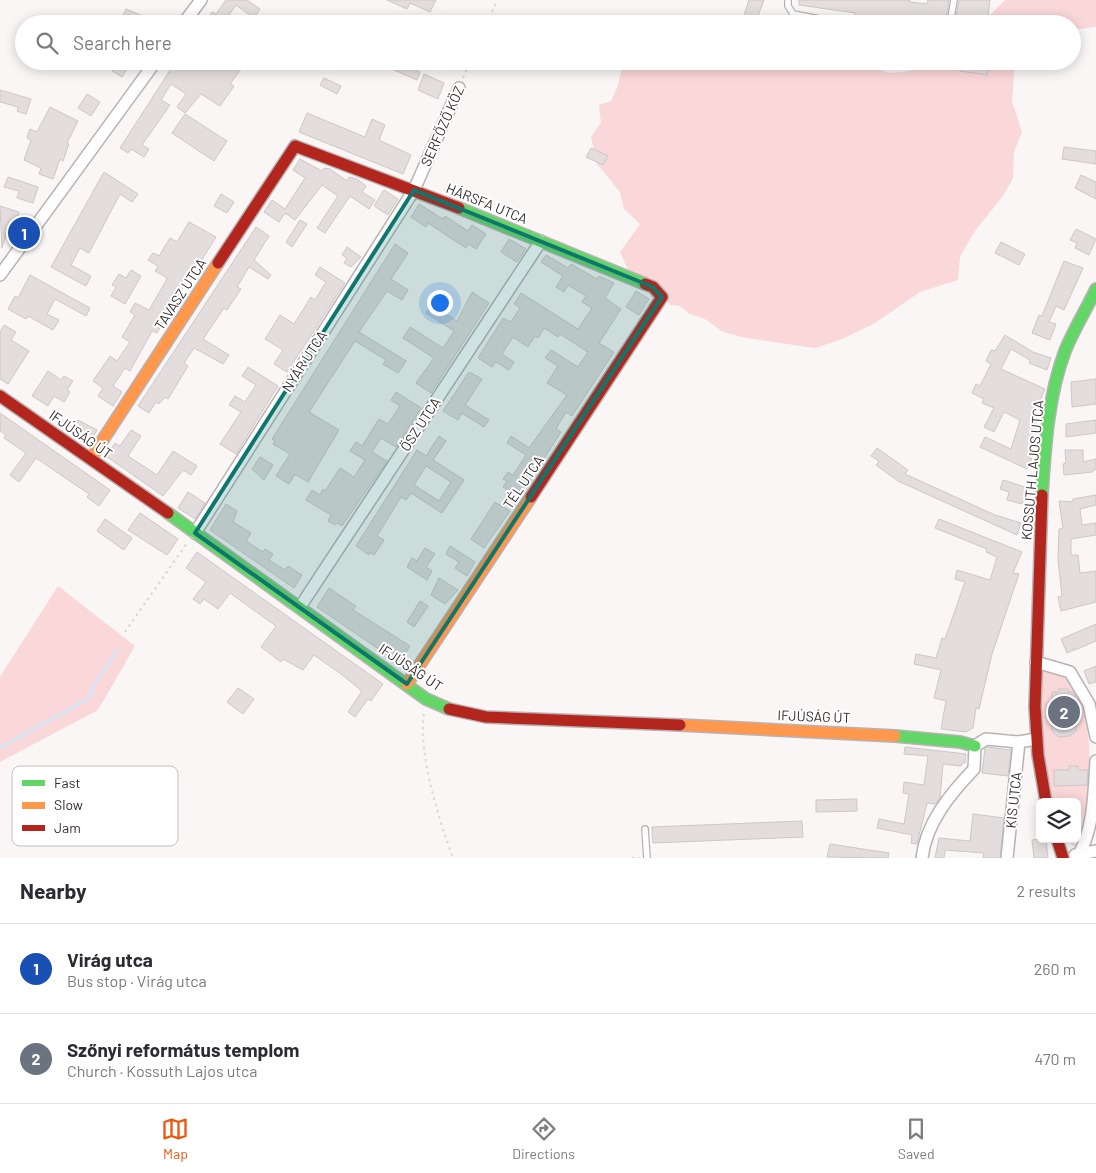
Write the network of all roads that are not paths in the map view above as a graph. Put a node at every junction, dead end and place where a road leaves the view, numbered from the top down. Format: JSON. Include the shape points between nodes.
{"nodes":[{"id":1,"x":201,"y":0,"type":"edge"},
{"id":2,"x":788,"y":0,"type":"edge"},
{"id":3,"x":954,"y":0,"type":"edge"},
{"id":4,"x":190,"y":15,"type":"edge"},
{"id":5,"x":798,"y":15,"type":"edge"},
{"id":6,"x":952,"y":15,"type":"edge"},
{"id":7,"x":149,"y":70,"type":"edge"},
{"id":8,"x":459,"y":88,"type":"road end"},
{"id":9,"x":295,"y":146,"type":"joint"},
{"id":10,"x":414,"y":190,"type":"junction"},
{"id":11,"x":540,"y":241,"type":"junction"},
{"id":12,"x":5,"y":260,"type":"edge"},
{"id":13,"x":0,"y":275,"type":"edge"},
{"id":14,"x":1096,"y":289,"type":"edge"},
{"id":15,"x":662,"y":297,"type":"joint"},
{"id":16,"x":0,"y":396,"type":"edge"},
{"id":17,"x":91,"y":458,"type":"junction"},
{"id":18,"x":195,"y":533,"type":"junction"},
{"id":19,"x":300,"y":607,"type":"junction"},
{"id":20,"x":1036,"y":662,"type":"junction"},
{"id":21,"x":407,"y":684,"type":"junction"},
{"id":22,"x":1096,"y":737,"type":"edge"},
{"id":23,"x":1036,"y":739,"type":"junction"},
{"id":24,"x":1019,"y":742,"type":"junction"},
{"id":25,"x":975,"y":746,"type":"junction"},
{"id":26,"x":1096,"y":761,"type":"edge"},
{"id":27,"x":1045,"y":798,"type":"edge"},
{"id":28,"x":645,"y":829,"type":"dead end"},
{"id":29,"x":1059,"y":843,"type":"edge"},
{"id":30,"x":1096,"y":851,"type":"edge"},
{"id":31,"x":1078,"y":854,"type":"junction"},
{"id":32,"x":647,"y":858,"type":"edge"},
{"id":33,"x":922,"y":858,"type":"edge"},
{"id":34,"x":1006,"y":858,"type":"edge"},
{"id":35,"x":1063,"y":858,"type":"edge"}],
"edges":[{"from":1,"to":4,"type":"street"},
{"from":2,"to":5,"type":"lane","via":[[793,14]]},
{"from":3,"to":6,"type":"lane"},
{"from":7,"to":12,"type":"street"},
{"from":8,"to":10,"type":"street","name":"SERFŐZŐ KÖZ"},
{"from":9,"to":10,"type":"street","name":"HÁRSFA UTCA"},
{"from":9,"to":17,"type":"street","name":"TAVASZ UTCA"},
{"from":10,"to":11,"type":"street","name":"HÁRSFA UTCA"},
{"from":10,"to":18,"type":"street","name":"NYÁR UTCA"},
{"from":11,"to":15,"type":"street","name":"HÁRSFA UTCA","via":[[653,287]]},
{"from":11,"to":19,"type":"street","name":"ŐSZ UTCA"},
{"from":12,"to":13,"type":"street"},
{"from":14,"to":20,"type":"street","name":"KOSSUTH LAJOS UTCA","via":[[1063,358],[1053,402],[1042,507]]},
{"from":15,"to":21,"type":"street","name":"TÉL UTCA"},
{"from":16,"to":17,"type":"street","name":"IFJÚSÁG ÚT"},
{"from":17,"to":18,"type":"street","name":"IFJÚSÁG ÚT"},
{"from":18,"to":19,"type":"street","name":"IFJÚSÁG ÚT"},
{"from":19,"to":21,"type":"street","name":"IFJÚSÁG ÚT"},
{"from":20,"to":22,"type":"street","via":[[1070,672],[1090,704]]},
{"from":20,"to":23,"type":"street","name":"KOSSUTH LAJOS UTCA"},
{"from":21,"to":25,"type":"street","name":"IFJÚSÁG ÚT","via":[[426,699],[486,717],[867,733]]},
{"from":23,"to":24,"type":"street"},
{"from":23,"to":27,"type":"street","name":"KOSSUTH LAJOS UTCA"},
{"from":24,"to":25,"type":"street","via":[[986,739]]},
{"from":24,"to":34,"type":"street","name":"KIS UTCA"},
{"from":25,"to":33,"type":"street","via":[[974,770],[955,789],[933,822]]},
{"from":26,"to":31,"type":"street","via":[[1085,843]]},
{"from":28,"to":32,"type":"lane"},
{"from":29,"to":35,"type":"street"},
{"from":30,"to":31,"type":"street"},
{"from":31,"to":35,"type":"street"}]}
